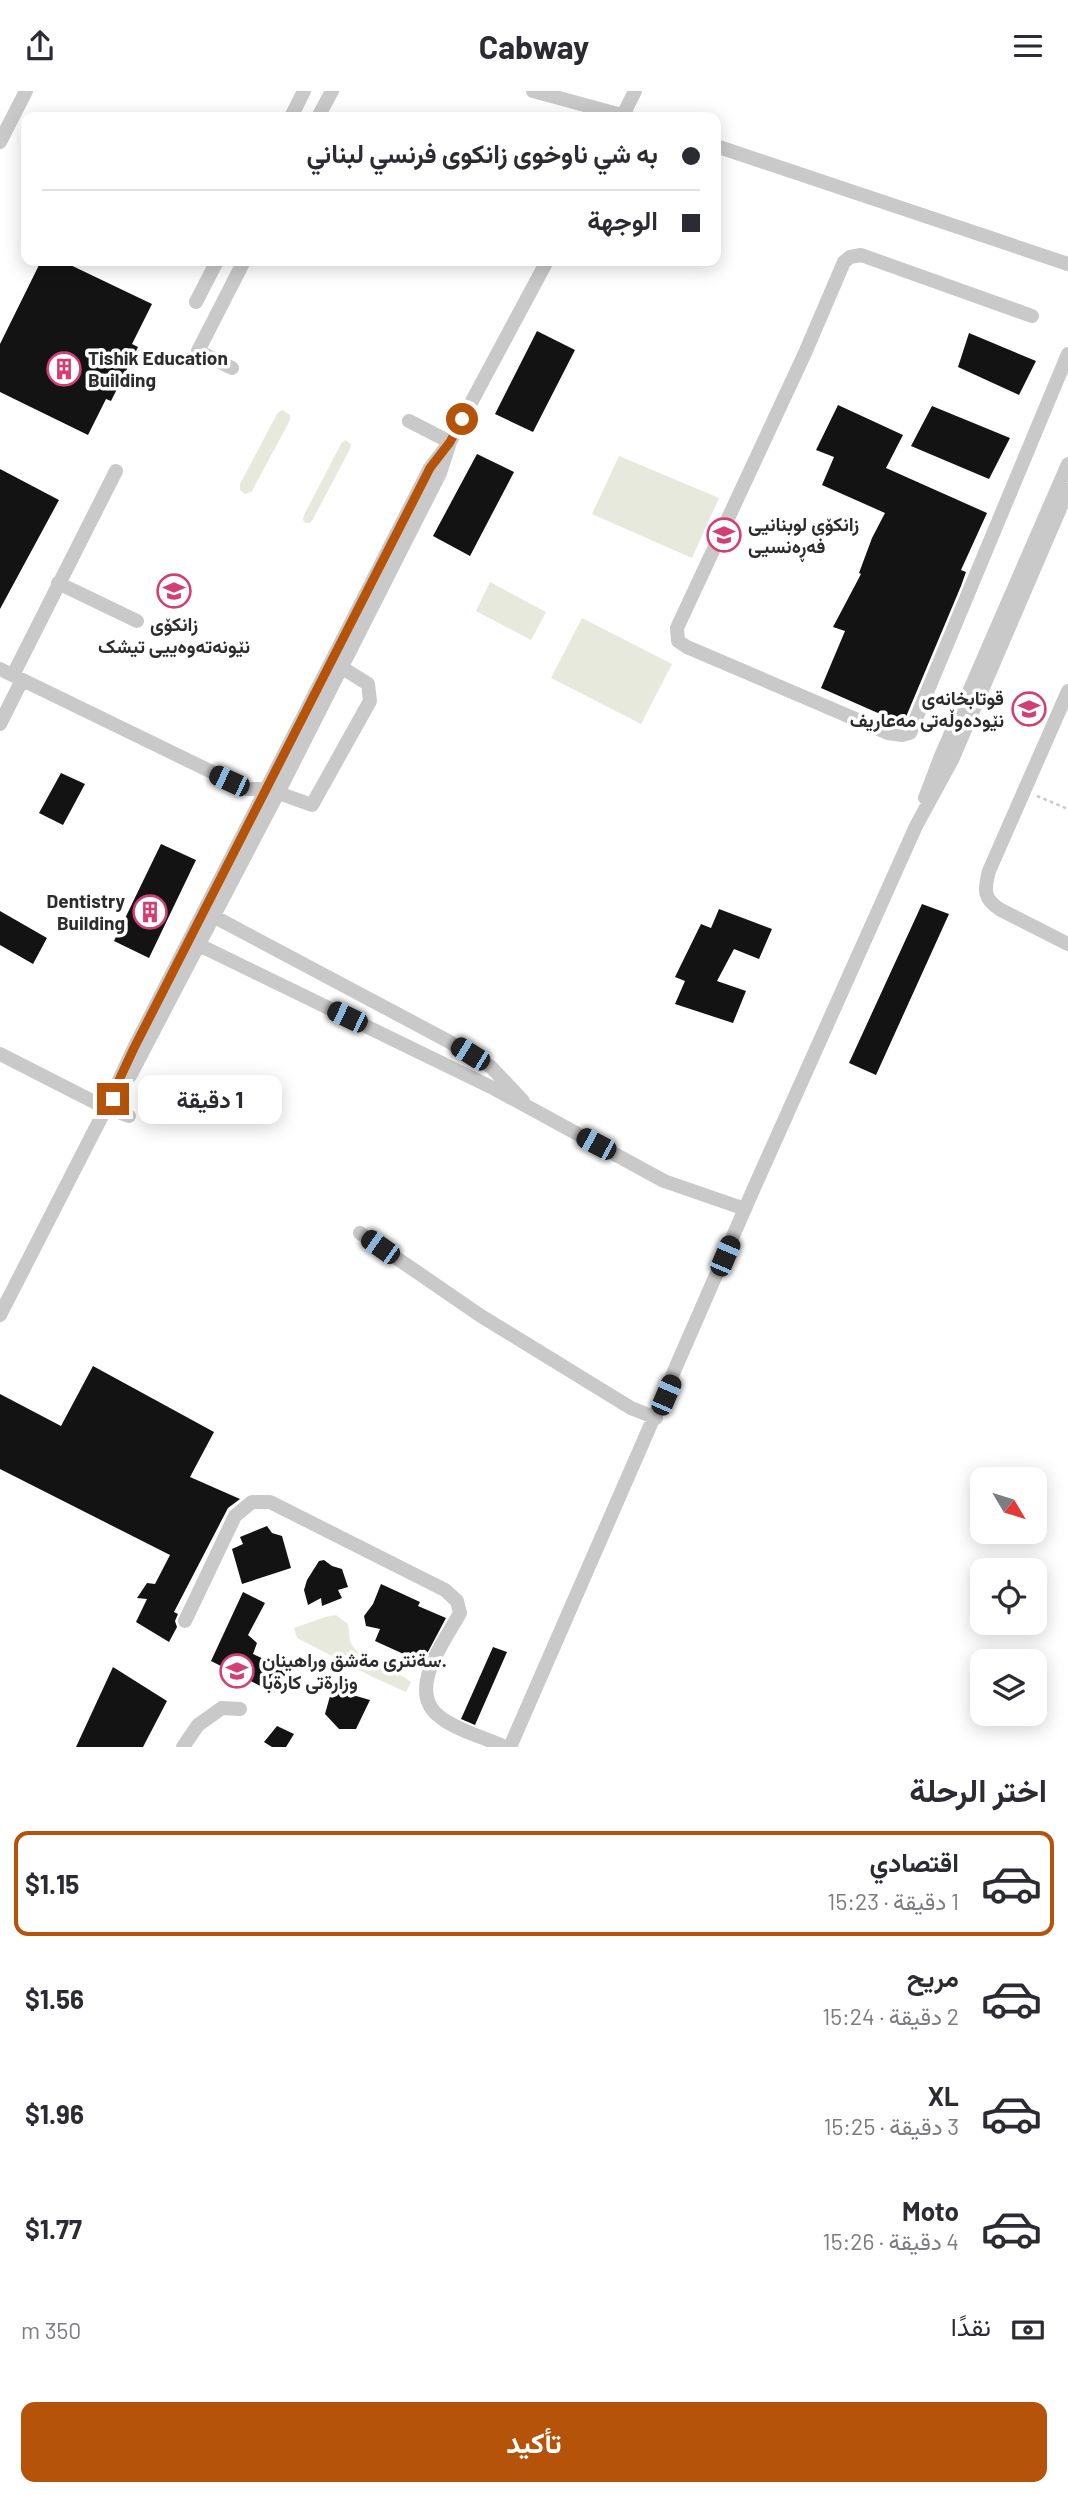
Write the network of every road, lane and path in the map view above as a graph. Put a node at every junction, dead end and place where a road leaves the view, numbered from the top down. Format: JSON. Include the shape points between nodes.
{"nodes":[{"id":1,"x":26,"y":91,"type":"edge"},
{"id":2,"x":304,"y":91,"type":"edge"},
{"id":3,"x":332,"y":91,"type":"edge"},
{"id":4,"x":533,"y":91,"type":"edge"},
{"id":5,"x":635,"y":91,"type":"edge"},
{"id":6,"x":294,"y":112,"type":"edge"},
{"id":7,"x":321,"y":112,"type":"edge"},
{"id":8,"x":607,"y":112,"type":"edge"},
{"id":9,"x":627,"y":112,"type":"edge"},
{"id":10,"x":0,"y":142,"type":"edge"},
{"id":11,"x":721,"y":148,"type":"edge"},
{"id":12,"x":1068,"y":264,"type":"edge"},
{"id":13,"x":214,"y":266,"type":"edge"},
{"id":14,"x":241,"y":266,"type":"edge"},
{"id":15,"x":544,"y":266,"type":"edge"},
{"id":16,"x":196,"y":302,"type":"dead end"},
{"id":17,"x":1032,"y":316,"type":"dead end"},
{"id":18,"x":1068,"y":353,"type":"edge"},
{"id":19,"x":232,"y":368,"type":"dead end"},
{"id":20,"x":409,"y":421,"type":"dead end"},
{"id":21,"x":450,"y":442,"type":"junction"},
{"id":22,"x":1068,"y":464,"type":"edge"},
{"id":23,"x":116,"y":471,"type":"dead end"},
{"id":24,"x":1068,"y":490,"type":"edge"},
{"id":25,"x":58,"y":583,"type":"junction"},
{"id":26,"x":137,"y":621,"type":"dead end"},
{"id":27,"x":341,"y":667,"type":"junction"},
{"id":28,"x":12,"y":675,"type":"edge"},
{"id":29,"x":1068,"y":691,"type":"edge"},
{"id":30,"x":0,"y":724,"type":"edge"},
{"id":31,"x":1025,"y":790,"type":"junction"},
{"id":32,"x":272,"y":791,"type":"junction"},
{"id":33,"x":1068,"y":809,"type":"edge"},
{"id":34,"x":916,"y":826,"type":"junction"},
{"id":35,"x":213,"y":916,"type":"junction"},
{"id":36,"x":1068,"y":944,"type":"edge"},
{"id":37,"x":199,"y":945,"type":"junction"},
{"id":38,"x":0,"y":1054,"type":"edge"},
{"id":39,"x":528,"y":1107,"type":"junction"},
{"id":40,"x":106,"y":1108,"type":"junction"},
{"id":41,"x":129,"y":1116,"type":"dead end"},
{"id":42,"x":745,"y":1209,"type":"junction"},
{"id":43,"x":360,"y":1233,"type":"dead end"},
{"id":44,"x":0,"y":1315,"type":"edge"},
{"id":45,"x":656,"y":1418,"type":"junction"},
{"id":46,"x":185,"y":1621,"type":"dead end"},
{"id":47,"x":240,"y":1709,"type":"dead end"},
{"id":48,"x":183,"y":1747,"type":"edge"},
{"id":49,"x":508,"y":1747,"type":"edge"}],
"edges":[{"from":1,"to":10,"type":"street"},
{"from":2,"to":6,"type":"street"},
{"from":3,"to":7,"type":"street"},
{"from":4,"to":8,"type":"street"},
{"from":5,"to":9,"type":"street"},
{"from":11,"to":12,"type":"street"},
{"from":13,"to":16,"type":"street"},
{"from":14,"to":19,"type":"street","via":[[198,351]]},
{"from":15,"to":21,"type":"street"},
{"from":17,"to":18,"type":"street","via":[[861,255],[844,262],[677,628],[678,641],[888,733],[910,733]]},
{"from":20,"to":21,"type":"street"},
{"from":21,"to":27,"type":"street","via":[[440,473]]},
{"from":21,"to":32,"type":"street","via":[[430,468]]},
{"from":22,"to":34,"type":"street","via":[[941,756]]},
{"from":23,"to":25,"type":"street"},
{"from":24,"to":34,"type":"street","via":[[952,760]]},
{"from":25,"to":26,"type":"street"},
{"from":25,"to":28,"type":"street"},
{"from":27,"to":32,"type":"street"},
{"from":27,"to":32,"type":"street","via":[[368,684],[370,701],[312,805]]},
{"from":28,"to":30,"type":"street"},
{"from":28,"to":32,"type":"street","via":[[247,789]]},
{"from":29,"to":31,"type":"street"},
{"from":31,"to":33,"type":"path"},
{"from":31,"to":36,"type":"street","via":[[989,871],[985,894],[1001,910]]},
{"from":32,"to":35,"type":"street"},
{"from":32,"to":40,"type":"street"},
{"from":34,"to":42,"type":"street"},
{"from":35,"to":37,"type":"street"},
{"from":35,"to":39,"type":"street","via":[[491,1067]]},
{"from":37,"to":39,"type":"street"},
{"from":37,"to":40,"type":"street","via":[[135,1067]]},
{"from":38,"to":40,"type":"street"},
{"from":39,"to":42,"type":"street","via":[[664,1181]]},
{"from":40,"to":41,"type":"street"},
{"from":40,"to":44,"type":"street"},
{"from":42,"to":45,"type":"street"},
{"from":43,"to":45,"type":"street","via":[[481,1316],[631,1408]]},
{"from":45,"to":49,"type":"street"},
{"from":46,"to":49,"type":"street","via":[[236,1516],[252,1502],[270,1503],[445,1590],[457,1601],[460,1613],[430,1668],[426,1697],[441,1719]]},
{"from":47,"to":48,"type":"street","via":[[222,1708],[198,1725]]}]}
